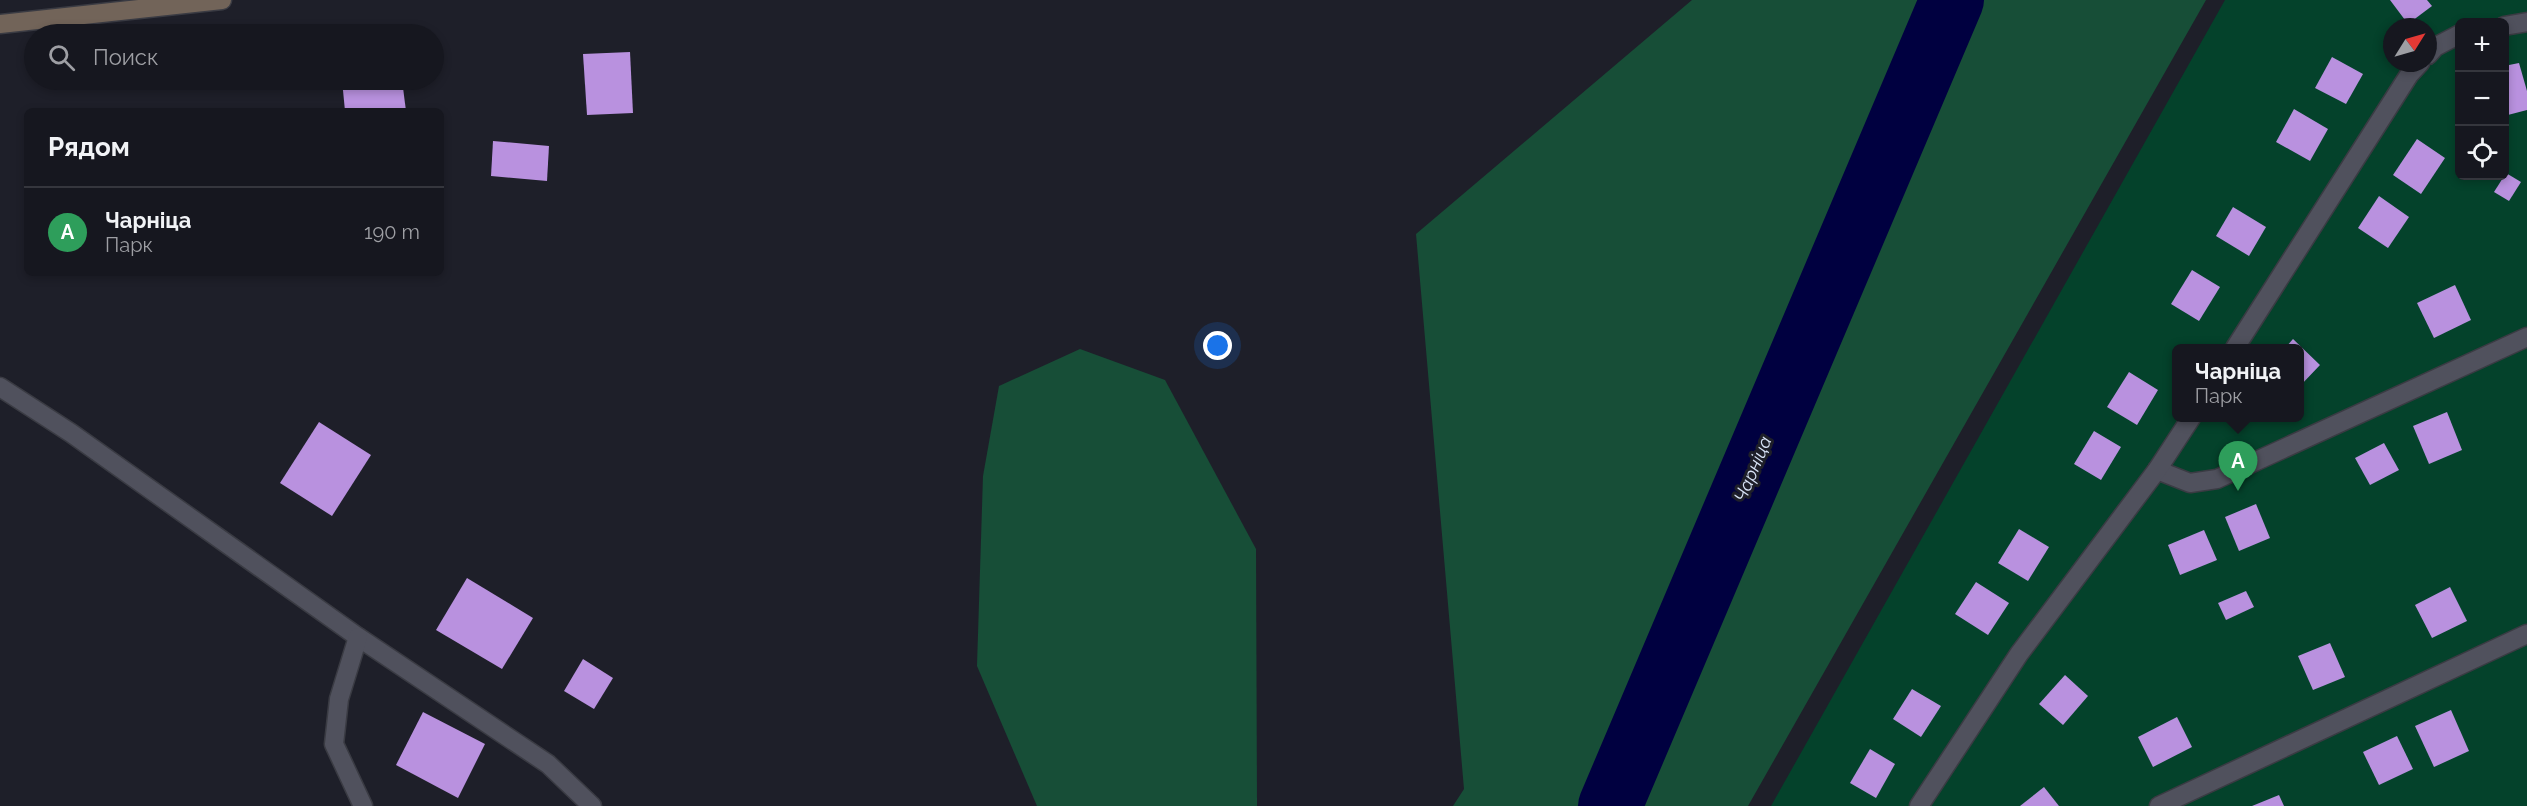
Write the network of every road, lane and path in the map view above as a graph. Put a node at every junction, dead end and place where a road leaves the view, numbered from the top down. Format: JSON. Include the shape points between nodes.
{"nodes":[{"id":1,"x":222,"y":0,"type":"edge"},
{"id":2,"x":2527,"y":22,"type":"edge"},
{"id":3,"x":0,"y":24,"type":"edge"},
{"id":4,"x":2509,"y":25,"type":"edge"},
{"id":5,"x":2455,"y":37,"type":"edge"},
{"id":6,"x":2437,"y":46,"type":"edge"},
{"id":7,"x":2412,"y":72,"type":"edge"},
{"id":8,"x":2527,"y":337,"type":"edge"},
{"id":9,"x":2238,"y":344,"type":"edge"},
{"id":10,"x":0,"y":387,"type":"edge"},
{"id":11,"x":2188,"y":422,"type":"edge"},
{"id":12,"x":2157,"y":470,"type":"junction"},
{"id":13,"x":2527,"y":634,"type":"edge"},
{"id":14,"x":358,"y":637,"type":"junction"},
{"id":15,"x":363,"y":806,"type":"edge"},
{"id":16,"x":592,"y":806,"type":"edge"},
{"id":17,"x":1919,"y":806,"type":"edge"},
{"id":18,"x":2159,"y":806,"type":"edge"}],
"edges":[{"from":1,"to":3,"type":"main road"},
{"from":2,"to":4,"type":"street"},
{"from":5,"to":6,"type":"street"},
{"from":7,"to":9,"type":"street"},
{"from":8,"to":12,"type":"street","via":[[2217,479],[2190,483]]},
{"from":10,"to":14,"type":"street"},
{"from":11,"to":12,"type":"street"},
{"from":12,"to":17,"type":"street","via":[[2019,654]]},
{"from":13,"to":18,"type":"street"},
{"from":14,"to":15,"type":"street","via":[[339,699],[334,744]]},
{"from":14,"to":16,"type":"street","via":[[548,764]]}]}
